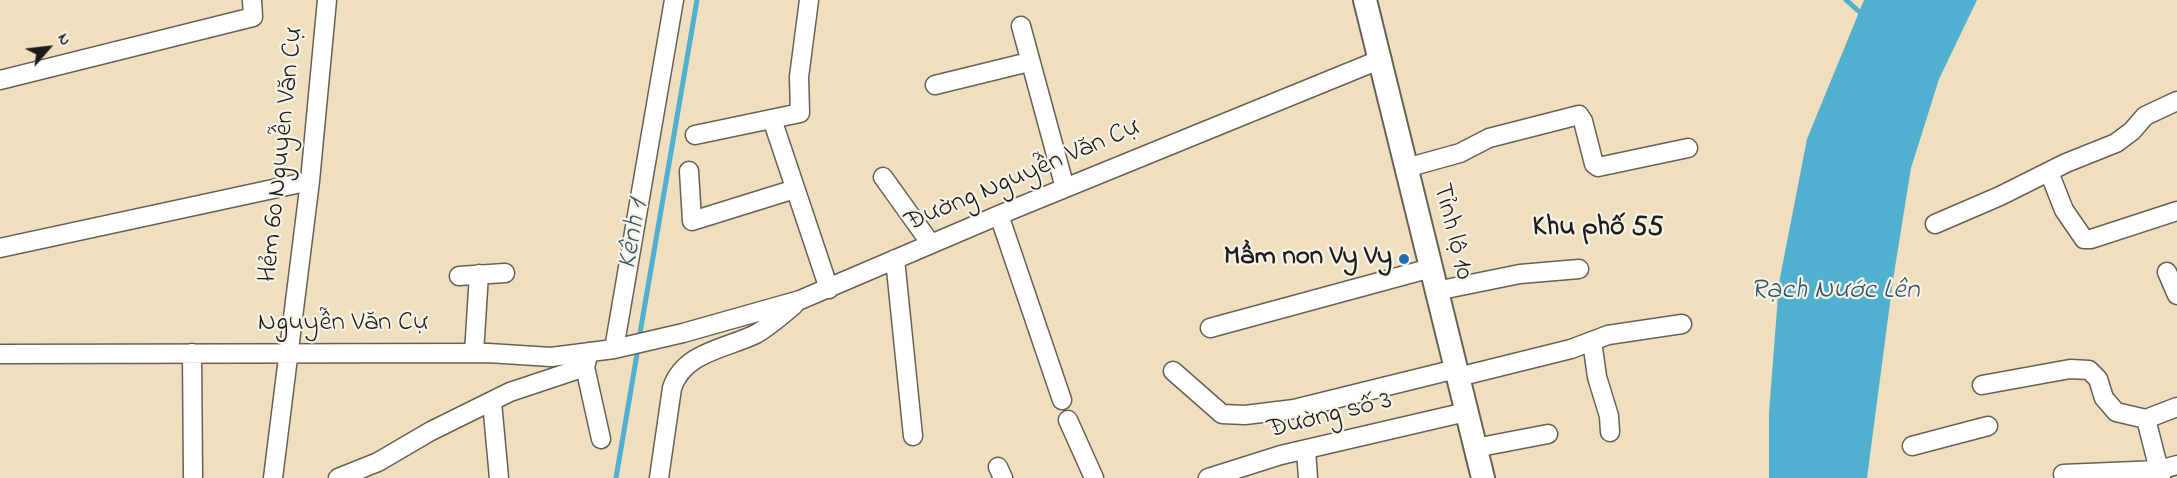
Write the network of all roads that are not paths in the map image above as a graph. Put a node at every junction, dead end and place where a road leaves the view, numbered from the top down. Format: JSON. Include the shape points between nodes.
{"nodes":[{"id":1,"x":252,"y":0,"type":"edge"},
{"id":2,"x":327,"y":0,"type":"edge"},
{"id":3,"x":674,"y":0,"type":"edge"},
{"id":4,"x":809,"y":0,"type":"edge"},
{"id":5,"x":1365,"y":0,"type":"edge"},
{"id":6,"x":1021,"y":26,"type":"dead end"},
{"id":7,"x":1379,"y":60,"type":"junction"},
{"id":8,"x":1029,"y":62,"type":"junction"},
{"id":9,"x":0,"y":81,"type":"edge"},
{"id":10,"x":934,"y":85,"type":"dead end"},
{"id":11,"x":2177,"y":101,"type":"edge"},
{"id":12,"x":772,"y":119,"type":"junction"},
{"id":13,"x":695,"y":135,"type":"dead end"},
{"id":14,"x":1688,"y":148,"type":"dead end"},
{"id":15,"x":1406,"y":168,"type":"junction"},
{"id":16,"x":689,"y":171,"type":"dead end"},
{"id":17,"x":2049,"y":172,"type":"junction"},
{"id":18,"x":884,"y":177,"type":"dead end"},
{"id":19,"x":310,"y":181,"type":"junction"},
{"id":20,"x":1065,"y":188,"type":"junction"},
{"id":21,"x":795,"y":189,"type":"junction"},
{"id":22,"x":2177,"y":211,"type":"edge"},
{"id":23,"x":999,"y":214,"type":"junction"},
{"id":24,"x":1935,"y":224,"type":"dead end"},
{"id":25,"x":931,"y":244,"type":"junction"},
{"id":26,"x":0,"y":248,"type":"edge"},
{"id":27,"x":895,"y":260,"type":"junction"},
{"id":28,"x":1431,"y":268,"type":"junction"},
{"id":29,"x":1580,"y":269,"type":"dead end"},
{"id":30,"x":2167,"y":272,"type":"dead end"},
{"id":31,"x":505,"y":273,"type":"dead end"},
{"id":32,"x":479,"y":274,"type":"junction"},
{"id":33,"x":459,"y":276,"type":"dead end"},
{"id":34,"x":829,"y":289,"type":"junction"},
{"id":35,"x":1436,"y":291,"type":"junction"},
{"id":36,"x":2177,"y":295,"type":"edge"},
{"id":37,"x":800,"y":300,"type":"junction"},
{"id":38,"x":1682,"y":324,"type":"dead end"},
{"id":39,"x":1210,"y":328,"type":"dead end"},
{"id":40,"x":683,"y":333,"type":"joint"},
{"id":41,"x":1592,"y":341,"type":"junction"},
{"id":42,"x":614,"y":349,"type":"junction"},
{"id":43,"x":192,"y":352,"type":"junction"},
{"id":44,"x":288,"y":352,"type":"junction"},
{"id":45,"x":474,"y":353,"type":"junction"},
{"id":46,"x":0,"y":354,"type":"edge"},
{"id":47,"x":587,"y":359,"type":"junction"},
{"id":48,"x":1173,"y":371,"type":"dead end"},
{"id":49,"x":1457,"y":373,"type":"junction"},
{"id":50,"x":1982,"y":385,"type":"dead end"},
{"id":51,"x":1062,"y":399,"type":"dead end"},
{"id":52,"x":492,"y":402,"type":"junction"},
{"id":53,"x":2177,"y":407,"type":"edge"},
{"id":54,"x":1466,"y":412,"type":"junction"},
{"id":55,"x":2146,"y":419,"type":"junction"},
{"id":56,"x":1068,"y":420,"type":"dead end"},
{"id":57,"x":1988,"y":426,"type":"dead end"},
{"id":58,"x":1610,"y":432,"type":"dead end"},
{"id":59,"x":1548,"y":434,"type":"dead end"},
{"id":60,"x":913,"y":436,"type":"dead end"},
{"id":61,"x":601,"y":439,"type":"dead end"},
{"id":62,"x":1912,"y":447,"type":"dead end"},
{"id":63,"x":1475,"y":448,"type":"junction"},
{"id":64,"x":1306,"y":449,"type":"junction"},
{"id":65,"x":2177,"y":465,"type":"edge"},
{"id":66,"x":2063,"y":474,"type":"dead end"},
{"id":67,"x":2160,"y":474,"type":"edge"},
{"id":68,"x":193,"y":476,"type":"dead end"},
{"id":69,"x":273,"y":478,"type":"edge"},
{"id":70,"x":338,"y":478,"type":"edge"},
{"id":71,"x":499,"y":478,"type":"edge"},
{"id":72,"x":659,"y":478,"type":"edge"},
{"id":73,"x":1095,"y":478,"type":"edge"},
{"id":74,"x":1208,"y":478,"type":"edge"},
{"id":75,"x":1308,"y":478,"type":"edge"},
{"id":76,"x":1483,"y":478,"type":"edge"}],
"edges":[{"from":1,"to":9,"type":"street","via":[[253,17]]},
{"from":2,"to":19,"type":"street","name":"Hẻm 60 Nguyễn Văn Cự"},
{"from":3,"to":42,"type":"street"},
{"from":4,"to":12,"type":"street","via":[[799,77],[800,113]]},
{"from":5,"to":7,"type":"main road","name":"Tỉnh lộ 10"},
{"from":6,"to":8,"type":"street"},
{"from":7,"to":15,"type":"main road","name":"Tỉnh lộ 10"},
{"from":7,"to":20,"type":"street","name":"Đường Nguyễn Văn Cự"},
{"from":8,"to":10,"type":"street"},
{"from":8,"to":20,"type":"street"},
{"from":11,"to":17,"type":"street","via":[[2145,116],[2116,143]]},
{"from":12,"to":13,"type":"street"},
{"from":12,"to":21,"type":"street"},
{"from":14,"to":15,"type":"street","via":[[1598,167],[1579,115],[1489,138],[1460,153]]},
{"from":15,"to":28,"type":"main road","name":"Tỉnh lộ 10"},
{"from":16,"to":21,"type":"street","via":[[692,221]]},
{"from":17,"to":22,"type":"street","via":[[2064,210],[2084,239]]},
{"from":17,"to":24,"type":"street"},
{"from":18,"to":25,"type":"street"},
{"from":19,"to":26,"type":"street"},
{"from":19,"to":44,"type":"street","name":"Hẻm 60 Nguyễn Văn Cự"},
{"from":20,"to":23,"type":"street","name":"Đường Nguyễn Văn Cự"},
{"from":21,"to":34,"type":"street"},
{"from":23,"to":25,"type":"street","name":"Đường Nguyễn Văn Cự"},
{"from":23,"to":51,"type":"street"},
{"from":25,"to":27,"type":"street","name":"Đường Nguyễn Văn Cự"},
{"from":27,"to":34,"type":"street","name":"Đường Nguyễn Văn Cự"},
{"from":27,"to":60,"type":"street"},
{"from":28,"to":35,"type":"main road","name":"Tỉnh lộ 10"},
{"from":28,"to":39,"type":"street"},
{"from":29,"to":35,"type":"street","via":[[1520,274]]},
{"from":30,"to":36,"type":"street"},
{"from":31,"to":32,"type":"street"},
{"from":32,"to":33,"type":"street"},
{"from":32,"to":45,"type":"street"},
{"from":34,"to":37,"type":"street","name":"Đường Nguyễn Văn Cự"},
{"from":35,"to":49,"type":"main road","name":"Tỉnh lộ 10"},
{"from":37,"to":40,"type":"street","name":"Đường Nguyễn Văn Cự"},
{"from":37,"to":72,"type":"street","via":[[759,332],[682,368],[672,388]]},
{"from":38,"to":41,"type":"street"},
{"from":40,"to":42,"type":"street","name":"Nguyễn Văn Cự"},
{"from":41,"to":49,"type":"street"},
{"from":41,"to":58,"type":"street"},
{"from":42,"to":47,"type":"street","name":"Nguyễn Văn Cự"},
{"from":43,"to":44,"type":"street","name":"Nguyễn Văn Cự"},
{"from":43,"to":46,"type":"street","name":"Nguyễn Văn Cự"},
{"from":43,"to":68,"type":"street"},
{"from":44,"to":45,"type":"street","name":"Nguyễn Văn Cự"},
{"from":44,"to":69,"type":"street","name":"Hẻm 60 Nguyễn Văn Cự"},
{"from":45,"to":47,"type":"street","name":"Nguyễn Văn Cự"},
{"from":47,"to":52,"type":"street"},
{"from":47,"to":61,"type":"street"},
{"from":48,"to":49,"type":"street","via":[[1222,414],[1245,415],[1294,409]]},
{"from":49,"to":54,"type":"main road","name":"Tỉnh lộ 10"},
{"from":50,"to":55,"type":"street","via":[[2070,369],[2089,370],[2116,412]]},
{"from":52,"to":70,"type":"street","via":[[430,431],[378,462]]},
{"from":52,"to":71,"type":"street"},
{"from":53,"to":55,"type":"street"},
{"from":54,"to":63,"type":"main road","name":"Tỉnh lộ 10"},
{"from":54,"to":64,"type":"street","name":"Đường số 3"},
{"from":55,"to":67,"type":"street"},
{"from":56,"to":73,"type":"street"},
{"from":57,"to":62,"type":"street"},
{"from":59,"to":63,"type":"street"},
{"from":63,"to":76,"type":"main road","name":"Tỉnh lộ 10"},
{"from":64,"to":74,"type":"street","name":"Đường số 3"},
{"from":64,"to":75,"type":"street"},
{"from":65,"to":67,"type":"street"},
{"from":66,"to":67,"type":"street"}]}
